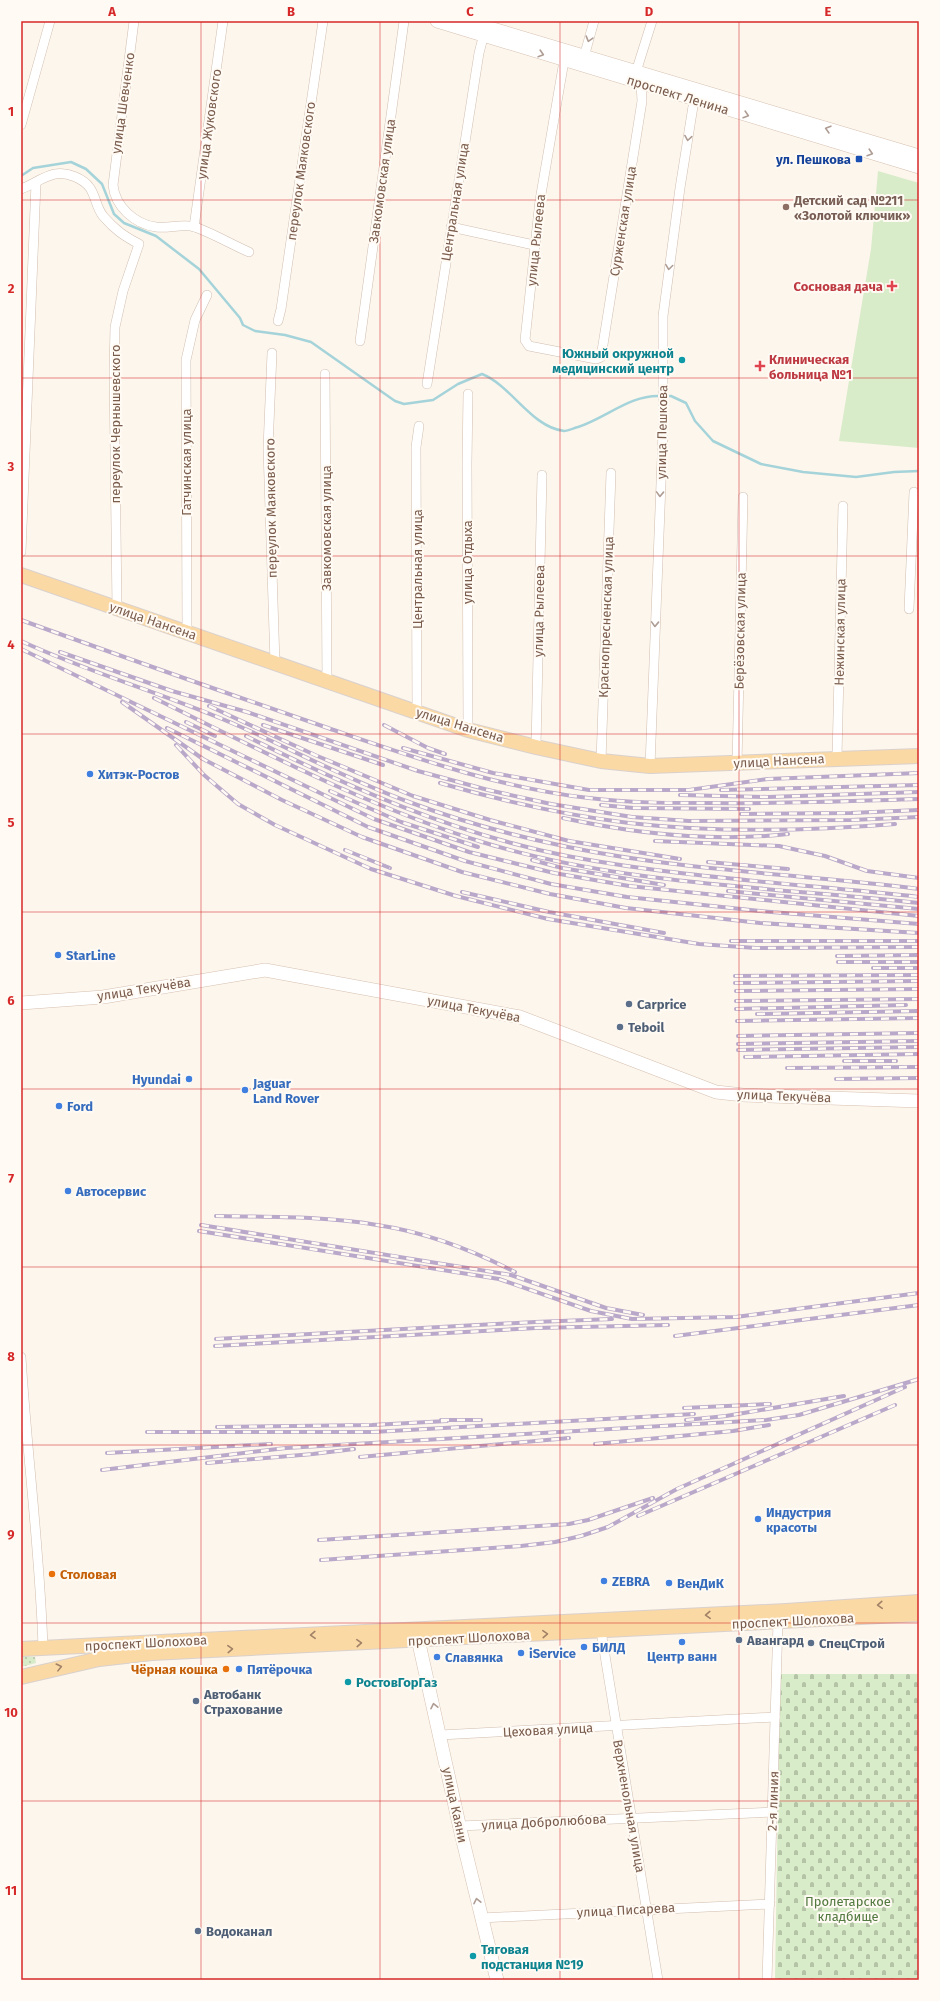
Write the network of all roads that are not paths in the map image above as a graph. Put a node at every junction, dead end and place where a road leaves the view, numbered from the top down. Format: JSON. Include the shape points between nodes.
{"nodes":[{"id":1,"x":50,"y":21,"type":"edge"},
{"id":2,"x":134,"y":21,"type":"edge"},
{"id":3,"x":223,"y":21,"type":"edge"},
{"id":4,"x":323,"y":21,"type":"edge"},
{"id":5,"x":404,"y":21,"type":"edge"},
{"id":6,"x":437,"y":21,"type":"edge"},
{"id":7,"x":466,"y":21,"type":"edge"},
{"id":8,"x":594,"y":21,"type":"edge"},
{"id":9,"x":652,"y":21,"type":"edge"},
{"id":10,"x":485,"y":28,"type":"edge"},
{"id":11,"x":584,"y":57,"type":"junction"},
{"id":12,"x":564,"y":61,"type":"junction"},
{"id":13,"x":638,"y":78,"type":"junction"},
{"id":14,"x":694,"y":100,"type":"junction"},
{"id":15,"x":21,"y":125,"type":"edge"},
{"id":16,"x":919,"y":156,"type":"edge"},
{"id":17,"x":919,"y":167,"type":"edge"},
{"id":18,"x":36,"y":183,"type":"junction"},
{"id":19,"x":21,"y":189,"type":"edge"},
{"id":20,"x":194,"y":227,"type":"junction"},
{"id":21,"x":451,"y":227,"type":"junction"},
{"id":22,"x":534,"y":245,"type":"junction"},
{"id":23,"x":249,"y":252,"type":"dead end"},
{"id":24,"x":207,"y":295,"type":"dead end"},
{"id":25,"x":278,"y":321,"type":"dead end"},
{"id":26,"x":25,"y":323,"type":"edge"},
{"id":27,"x":360,"y":341,"type":"dead end"},
{"id":28,"x":272,"y":353,"type":"dead end"},
{"id":29,"x":601,"y":357,"type":"joint"},
{"id":30,"x":325,"y":374,"type":"dead end"},
{"id":31,"x":427,"y":384,"type":"dead end"},
{"id":32,"x":468,"y":394,"type":"dead end"},
{"id":33,"x":419,"y":426,"type":"dead end"},
{"id":34,"x":611,"y":473,"type":"dead end"},
{"id":35,"x":542,"y":474,"type":"dead end"},
{"id":36,"x":914,"y":492,"type":"dead end"},
{"id":37,"x":743,"y":498,"type":"dead end"},
{"id":38,"x":843,"y":506,"type":"dead end"},
{"id":39,"x":21,"y":552,"type":"edge"},
{"id":40,"x":915,"y":556,"type":"edge"},
{"id":41,"x":21,"y":575,"type":"edge"},
{"id":42,"x":117,"y":608,"type":"junction"},
{"id":43,"x":909,"y":609,"type":"dead end"},
{"id":44,"x":187,"y":632,"type":"junction"},
{"id":45,"x":275,"y":663,"type":"junction"},
{"id":46,"x":327,"y":682,"type":"junction"},
{"id":47,"x":417,"y":713,"type":"junction"},
{"id":48,"x":468,"y":730,"type":"junction"},
{"id":49,"x":536,"y":747,"type":"junction"},
{"id":50,"x":919,"y":756,"type":"edge"},
{"id":51,"x":837,"y":758,"type":"junction"},
{"id":52,"x":601,"y":761,"type":"junction"},
{"id":53,"x":737,"y":764,"type":"junction"},
{"id":54,"x":650,"y":766,"type":"junction"},
{"id":55,"x":21,"y":1003,"type":"edge"},
{"id":56,"x":919,"y":1100,"type":"edge"},
{"id":57,"x":21,"y":1357,"type":"edge"},
{"id":58,"x":919,"y":1602,"type":"edge"},
{"id":59,"x":919,"y":1614,"type":"edge"},
{"id":60,"x":778,"y":1622,"type":"junction"},
{"id":61,"x":601,"y":1631,"type":"junction"},
{"id":62,"x":418,"y":1635,"type":"junction"},
{"id":63,"x":43,"y":1648,"type":"junction"},
{"id":64,"x":21,"y":1649,"type":"edge"},
{"id":65,"x":21,"y":1676,"type":"edge"},
{"id":66,"x":775,"y":1717,"type":"junction"},
{"id":67,"x":616,"y":1727,"type":"junction"},
{"id":68,"x":440,"y":1735,"type":"junction"},
{"id":69,"x":773,"y":1812,"type":"junction"},
{"id":70,"x":631,"y":1818,"type":"junction"},
{"id":71,"x":460,"y":1826,"type":"junction"},
{"id":72,"x":770,"y":1904,"type":"junction"},
{"id":73,"x":646,"y":1909,"type":"junction"},
{"id":74,"x":481,"y":1918,"type":"junction"},
{"id":75,"x":496,"y":1980,"type":"edge"},
{"id":76,"x":658,"y":1980,"type":"edge"},
{"id":77,"x":767,"y":1980,"type":"edge"}],
"edges":[{"from":1,"to":15,"type":"street"},
{"from":2,"to":20,"type":"street","name":"улица Шевченко","via":[[112,185],[114,196],[121,207],[143,224],[156,227]]},
{"from":3,"to":20,"type":"street","name":"улица Жуковского"},
{"from":4,"to":25,"type":"street","name":"переулок Маяковского"},
{"from":5,"to":27,"type":"street","name":"Завкомовская улица"},
{"from":6,"to":10,"type":"main road","name":"проспект Ленина"},
{"from":7,"to":10,"type":"main road","name":"проспект Ленина"},
{"from":8,"to":11,"type":"street","one_way":true},
{"from":9,"to":13,"type":"street","name":"Сурженская улица"},
{"from":10,"to":11,"type":"main road","name":"проспект Ленина"},
{"from":10,"to":12,"type":"main road","name":"проспект Ленина","one_way":true},
{"from":10,"to":21,"type":"street","name":"Центральная улица"},
{"from":11,"to":13,"type":"main road","name":"проспект Ленина"},
{"from":12,"to":13,"type":"main road","name":"проспект Ленина"},
{"from":12,"to":22,"type":"street","name":"улица Рылеева"},
{"from":13,"to":14,"type":"main road","name":"проспект Ленина"},
{"from":16,"to":13,"type":"main road","name":"проспект Ленина","one_way":true},
{"from":13,"to":29,"type":"street","name":"Сурженская улица","via":[[642,101]]},
{"from":14,"to":17,"type":"main road","name":"проспект Ленина","one_way":true},
{"from":14,"to":54,"type":"street","name":"улица Пешкова","one_way":true,"via":[[663,316],[663,432]]},
{"from":18,"to":19,"type":"street"},
{"from":18,"to":26,"type":"street"},
{"from":18,"to":42,"type":"street","name":"переулок Чернышевского","via":[[54,174],[80,178],[92,189],[98,209],[120,234],[139,244],[122,291],[115,327]]},
{"from":20,"to":23,"type":"street"},
{"from":21,"to":22,"type":"street"},
{"from":21,"to":31,"type":"street","name":"Центральная улица"},
{"from":22,"to":29,"type":"street","name":"улица Рылеева","via":[[525,340],[529,346],[596,359]]},
{"from":24,"to":44,"type":"street","name":"Гатчинская улица","via":[[195,320],[186,360]]},
{"from":26,"to":39,"type":"street"},
{"from":28,"to":45,"type":"street","name":"переулок Маяковского","via":[[268,448]]},
{"from":30,"to":46,"type":"street","name":"Завкомовская улица"},
{"from":32,"to":48,"type":"street","name":"улица Отдыха"},
{"from":33,"to":47,"type":"street","name":"Центральная улица","via":[[416,446]]},
{"from":34,"to":52,"type":"street","name":"Краснопресненская улица"},
{"from":35,"to":49,"type":"street","name":"улица Рылеева"},
{"from":36,"to":40,"type":"street"},
{"from":37,"to":53,"type":"street","name":"Берёзовская улица"},
{"from":38,"to":51,"type":"street","name":"Нежинская улица"},
{"from":40,"to":43,"type":"street"},
{"from":41,"to":42,"type":"main road","name":"улица Нансена"},
{"from":42,"to":44,"type":"main road","name":"улица Нансена"},
{"from":44,"to":45,"type":"main road","name":"улица Нансена"},
{"from":45,"to":46,"type":"main road","name":"улица Нансена"},
{"from":46,"to":47,"type":"main road","name":"улица Нансена"},
{"from":47,"to":48,"type":"main road","name":"улица Нансена"},
{"from":48,"to":49,"type":"main road","name":"улица Нансена"},
{"from":49,"to":52,"type":"main road","name":"улица Нансена"},
{"from":50,"to":51,"type":"main road","name":"улица Нансена"},
{"from":51,"to":53,"type":"main road","name":"улица Нансена"},
{"from":52,"to":54,"type":"main road","name":"улица Нансена"},
{"from":53,"to":54,"type":"main road","name":"улица Нансена"},
{"from":55,"to":56,"type":"main road","name":"улица Текучёва","via":[[103,997],[265,970],[520,1017],[716,1092]]},
{"from":57,"to":63,"type":"street","via":[[42,1593]]},
{"from":58,"to":62,"type":"main road","name":"проспект Шолохова","one_way":true},
{"from":59,"to":60,"type":"main road","name":"проспект Шолохова"},
{"from":60,"to":61,"type":"main road","name":"проспект Шолохова"},
{"from":60,"to":66,"type":"street","name":"2-я линия"},
{"from":62,"to":61,"type":"main road","name":"проспект Шолохова","one_way":true},
{"from":61,"to":67,"type":"street","name":"Верхненольная улица"},
{"from":62,"to":63,"type":"main road","name":"проспект Шолохова","one_way":true},
{"from":65,"to":62,"type":"main road","name":"проспект Шолохова","one_way":true,"via":[[99,1659],[132,1655]]},
{"from":68,"to":62,"type":"main road","name":"улица Каяни","one_way":true},
{"from":63,"to":64,"type":"main road","name":"проспект Шолохова"},
{"from":66,"to":67,"type":"street","name":"Цеховая улица"},
{"from":66,"to":69,"type":"street","name":"2-я линия"},
{"from":67,"to":68,"type":"street","name":"Цеховая улица"},
{"from":67,"to":70,"type":"street","name":"Верхненольная улица"},
{"from":68,"to":71,"type":"main road","name":"улица Каяни"},
{"from":69,"to":70,"type":"street","name":"улица Добролюбова"},
{"from":69,"to":72,"type":"street","name":"2-я линия"},
{"from":70,"to":71,"type":"street","name":"улица Добролюбова"},
{"from":70,"to":73,"type":"street","name":"Верхненольная улица"},
{"from":74,"to":71,"type":"main road","name":"улица Каяни","one_way":true},
{"from":72,"to":73,"type":"street","name":"улица Писарева"},
{"from":72,"to":77,"type":"street","name":"2-я линия"},
{"from":73,"to":74,"type":"street","name":"улица Писарева"},
{"from":73,"to":76,"type":"street","name":"Верхненольная улица"},
{"from":74,"to":75,"type":"main road","name":"улица Каяни"}]}
